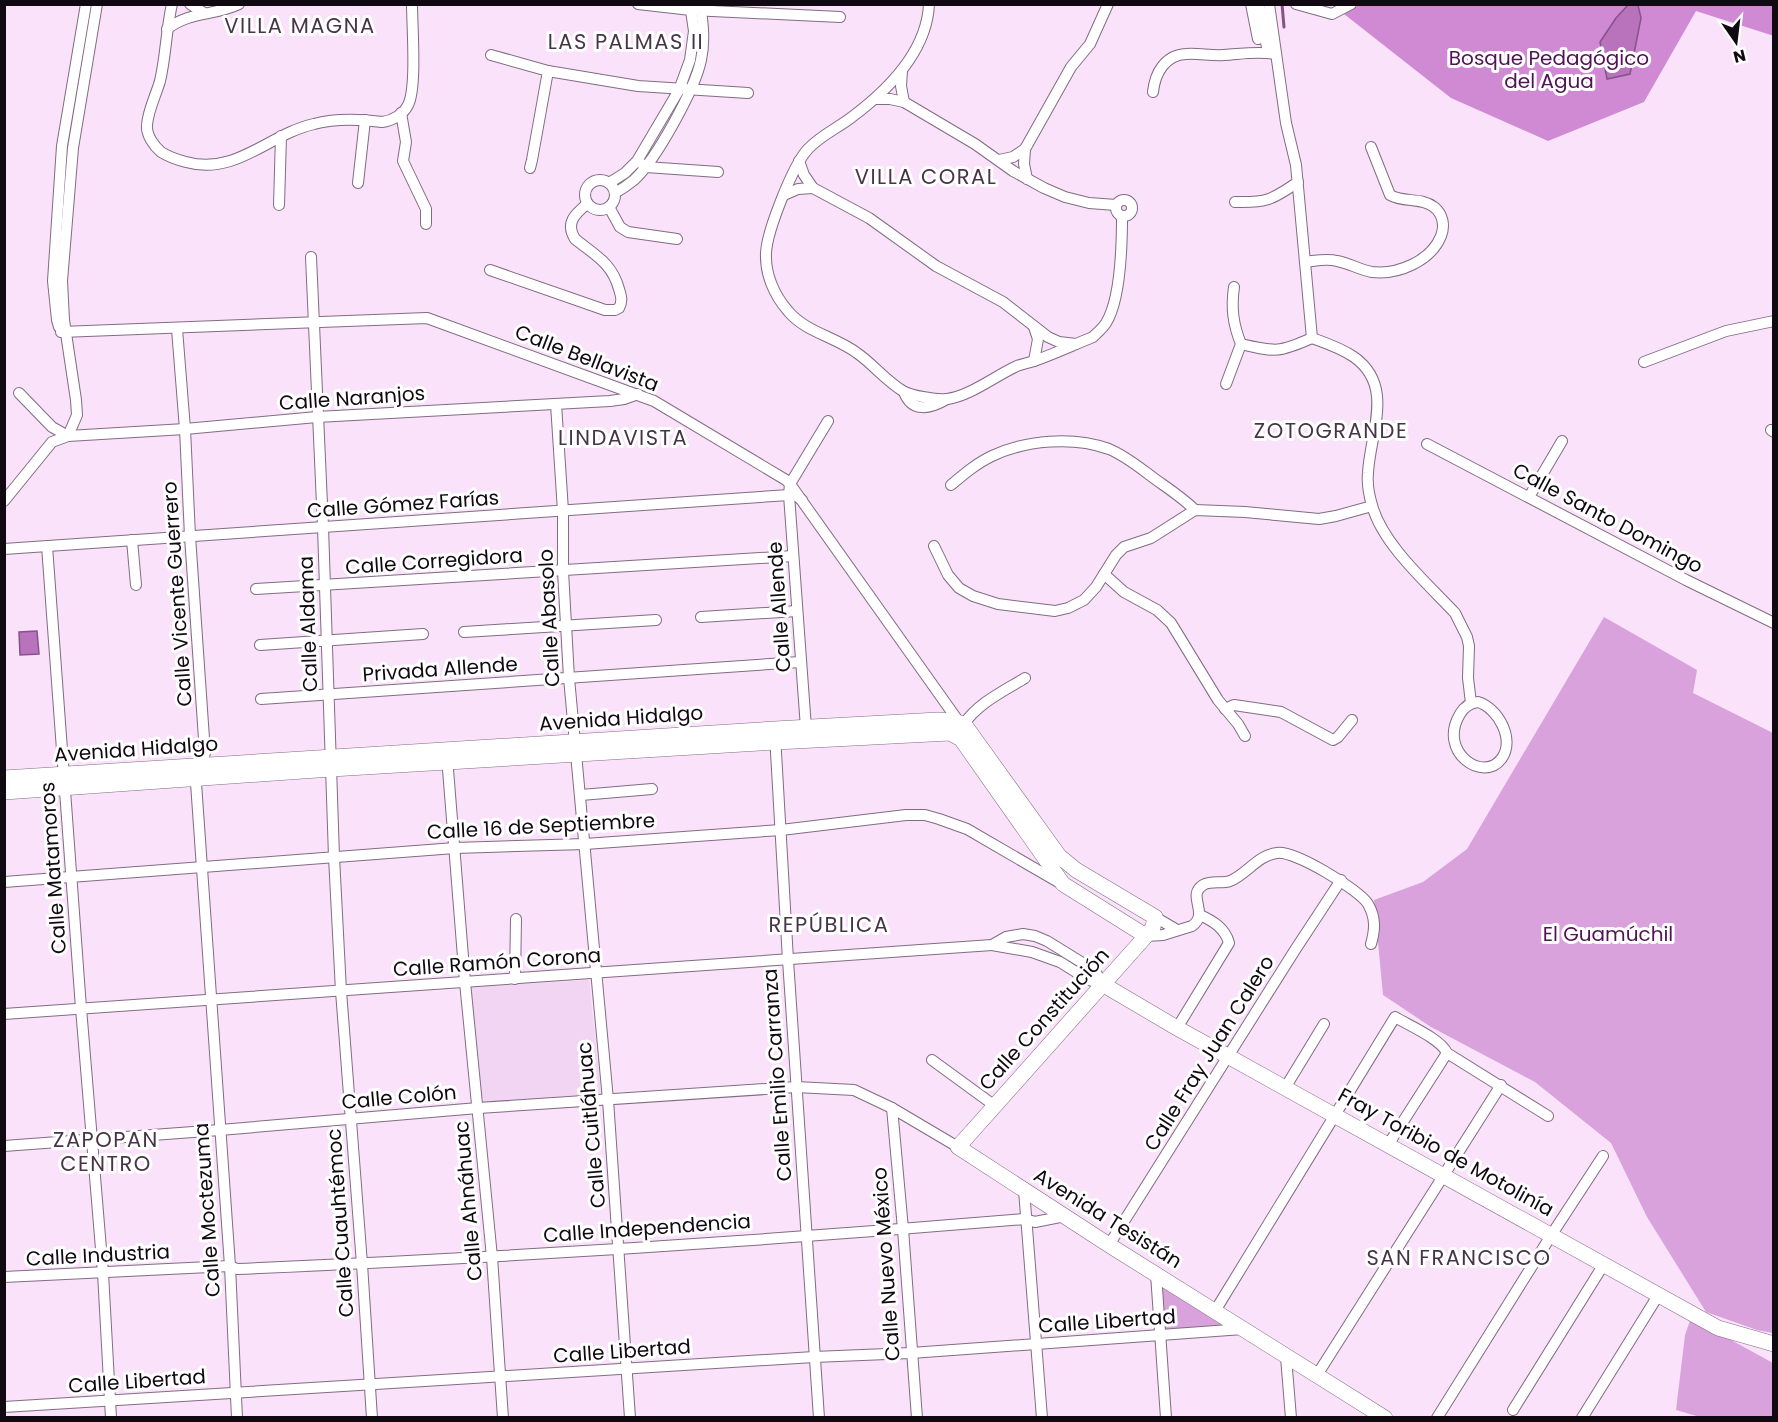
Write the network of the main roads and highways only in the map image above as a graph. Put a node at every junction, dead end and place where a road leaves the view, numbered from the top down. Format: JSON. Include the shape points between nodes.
{"nodes":[{"id":1,"x":896,"y":729,"type":"junction"},
{"id":2,"x":775,"y":736,"type":"junction"},
{"id":3,"x":4,"y":778,"type":"edge"},
{"id":4,"x":64,"y":781,"type":"junction"},
{"id":5,"x":4,"y":792,"type":"edge"},
{"id":6,"x":1155,"y":917,"type":"joint"},
{"id":7,"x":1146,"y":936,"type":"junction"},
{"id":8,"x":1104,"y":985,"type":"junction"},
{"id":9,"x":958,"y":1147,"type":"joint"},
{"id":10,"x":1773,"y":1344,"type":"edge"},
{"id":11,"x":1385,"y":1418,"type":"edge"}],
"edges":[{"from":1,"to":2,"type":"main road","name":"Avenida Hidalgo"},
{"from":1,"to":2,"type":"main road","name":"Avenida Hidalgo","via":[[806,728]]},
{"from":1,"to":6,"type":"main road","name":"Avenida Hidalgo","via":[[938,720],[961,723],[968,728],[1059,856]]},
{"from":1,"to":7,"type":"main road","name":"Avenida Hidalgo","via":[[950,733],[961,739],[1063,884]]},
{"from":2,"to":4,"type":"main road","name":"Avenida Hidalgo"},
{"from":3,"to":4,"type":"main road","name":"Avenida Hidalgo"},
{"from":4,"to":5,"type":"main road","name":"Avenida Hidalgo"},
{"from":6,"to":7,"type":"main road","name":"Calle Constitución"},
{"from":7,"to":8,"type":"main road","name":"Calle Constitución"},
{"from":8,"to":9,"type":"main road","name":"Calle Constitución"},
{"from":8,"to":10,"type":"main road","name":"Fray Toribio de Motolinía","via":[[1718,1328]]},
{"from":9,"to":11,"type":"main road","name":"Avenida Tesistán"}]}
